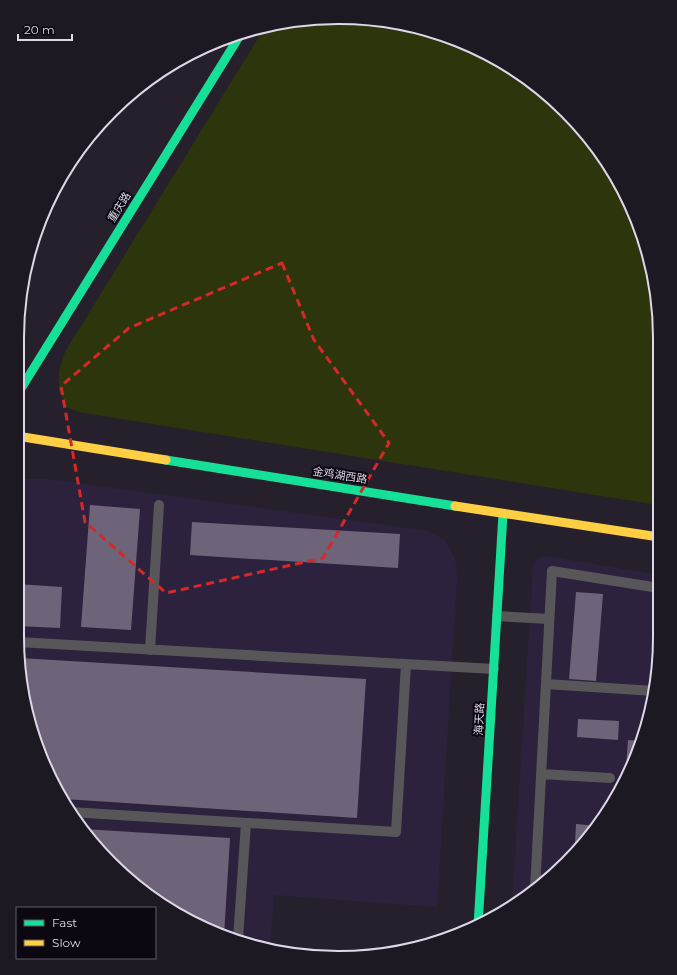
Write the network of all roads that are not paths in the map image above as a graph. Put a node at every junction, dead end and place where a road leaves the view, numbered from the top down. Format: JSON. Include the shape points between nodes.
{"nodes":[{"id":1,"x":236,"y":41,"type":"edge"},
{"id":2,"x":24,"y":384,"type":"edge"},
{"id":3,"x":24,"y":437,"type":"edge"},
{"id":4,"x":159,"y":505,"type":"dead end"},
{"id":5,"x":503,"y":514,"type":"junction"},
{"id":6,"x":653,"y":536,"type":"edge"},
{"id":7,"x":653,"y":587,"type":"edge"},
{"id":8,"x":497,"y":616,"type":"junction"},
{"id":9,"x":550,"y":619,"type":"junction"},
{"id":10,"x":24,"y":642,"type":"edge"},
{"id":11,"x":150,"y":650,"type":"junction"},
{"id":12,"x":406,"y":664,"type":"junction"},
{"id":13,"x":494,"y":669,"type":"junction"},
{"id":14,"x":546,"y":684,"type":"junction"},
{"id":15,"x":648,"y":692,"type":"edge"},
{"id":16,"x":541,"y":774,"type":"junction"},
{"id":17,"x":610,"y":778,"type":"dead end"},
{"id":18,"x":78,"y":812,"type":"edge"},
{"id":19,"x":246,"y":822,"type":"junction"},
{"id":20,"x":535,"y":882,"type":"edge"},
{"id":21,"x":478,"y":919,"type":"edge"},
{"id":22,"x":238,"y":934,"type":"edge"}],
"edges":[{"from":1,"to":2,"type":"street","name":"重庆路"},
{"from":3,"to":5,"type":"street","name":"金鸡湖西路"},
{"from":4,"to":11,"type":"lane"},
{"from":5,"to":6,"type":"street","name":"金鸡湖西路"},
{"from":5,"to":8,"type":"street","name":"海天路"},
{"from":7,"to":9,"type":"lane","via":[[552,571]]},
{"from":8,"to":9,"type":"lane"},
{"from":8,"to":13,"type":"street","name":"海天路"},
{"from":9,"to":14,"type":"lane"},
{"from":10,"to":11,"type":"lane"},
{"from":11,"to":12,"type":"lane"},
{"from":12,"to":13,"type":"lane"},
{"from":12,"to":19,"type":"lane","via":[[396,832]]},
{"from":13,"to":21,"type":"street","name":"海天路"},
{"from":14,"to":15,"type":"lane"},
{"from":14,"to":16,"type":"lane"},
{"from":16,"to":17,"type":"lane"},
{"from":16,"to":20,"type":"lane"},
{"from":18,"to":19,"type":"lane"},
{"from":19,"to":22,"type":"lane"}]}
